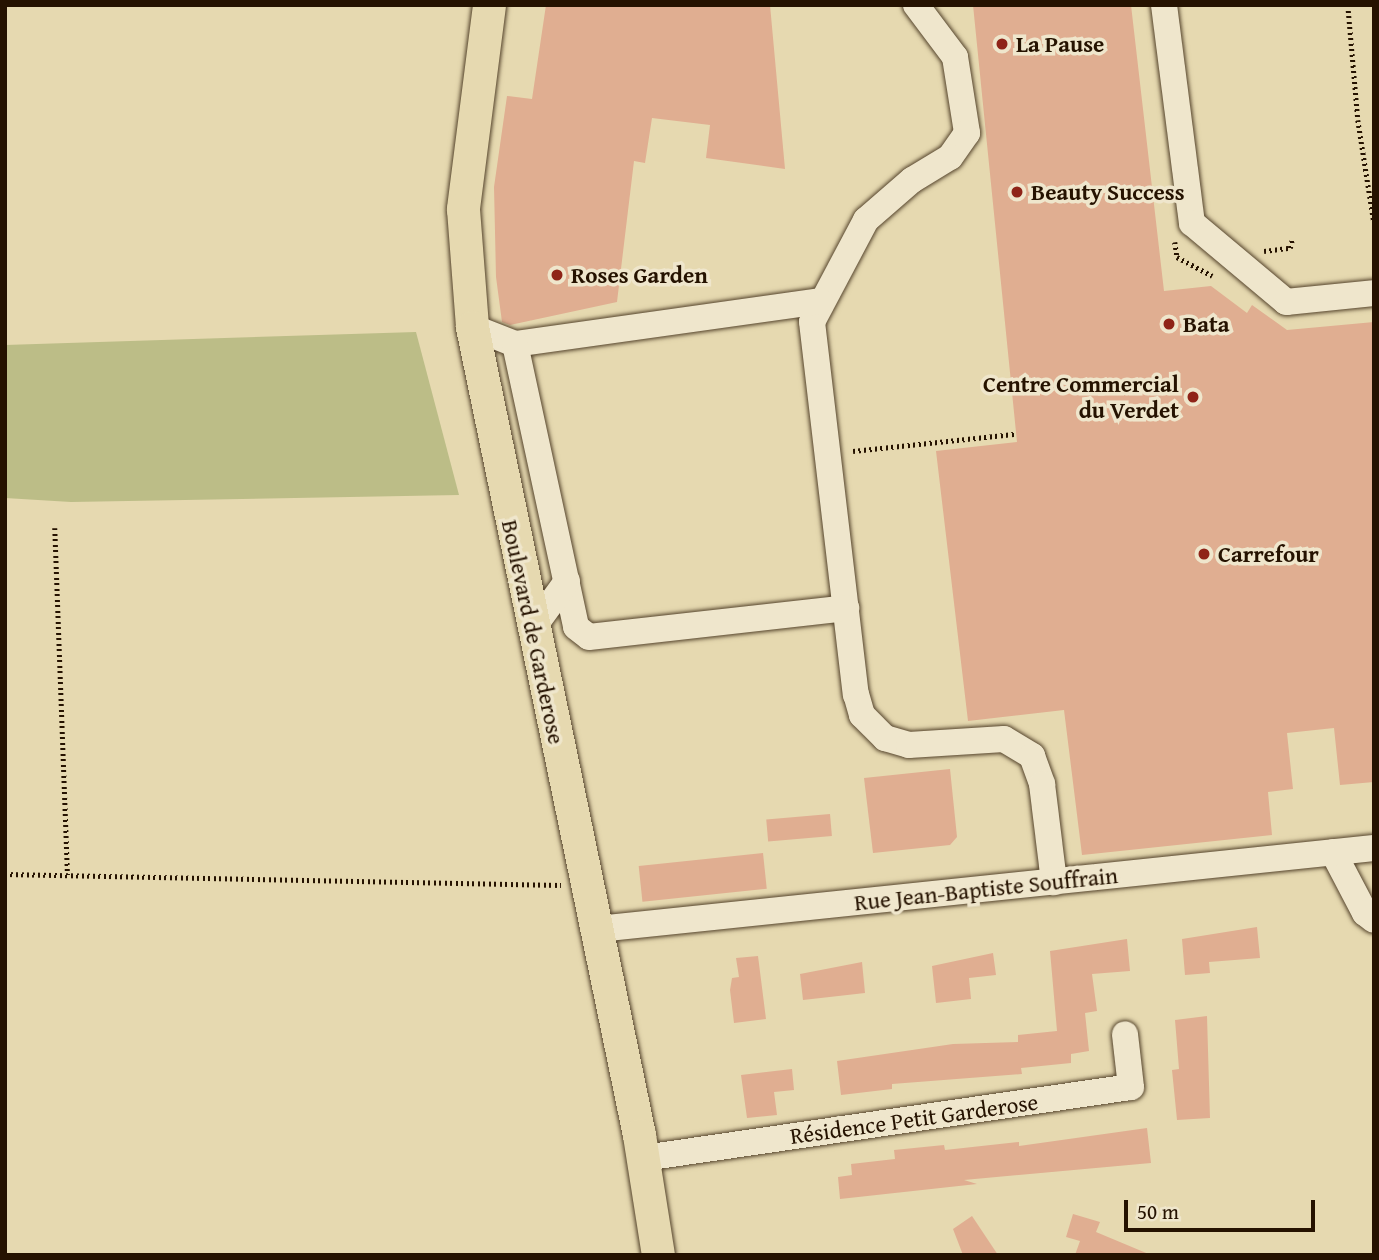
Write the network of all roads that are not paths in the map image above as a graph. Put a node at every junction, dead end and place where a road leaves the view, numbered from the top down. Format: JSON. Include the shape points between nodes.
{"nodes":[{"id":1,"x":489,"y":5,"type":"edge"},
{"id":2,"x":916,"y":5,"type":"edge"},
{"id":3,"x":1164,"y":5,"type":"edge"},
{"id":4,"x":1374,"y":293,"type":"edge"},
{"id":5,"x":820,"y":301,"type":"junction"},
{"id":6,"x":472,"y":327,"type":"junction"},
{"id":7,"x":515,"y":344,"type":"junction"},
{"id":8,"x":567,"y":581,"type":"junction"},
{"id":9,"x":846,"y":608,"type":"junction"},
{"id":10,"x":533,"y":628,"type":"junction"},
{"id":11,"x":1374,"y":848,"type":"edge"},
{"id":12,"x":1333,"y":852,"type":"junction"},
{"id":13,"x":1054,"y":882,"type":"junction"},
{"id":14,"x":1374,"y":920,"type":"edge"},
{"id":15,"x":598,"y":929,"type":"junction"},
{"id":16,"x":1125,"y":1034,"type":"dead end"},
{"id":17,"x":644,"y":1158,"type":"junction"},
{"id":18,"x":658,"y":1255,"type":"edge"}],
"edges":[{"from":1,"to":6,"type":"main road","name":"Boulevard de Garderose","via":[[463,209]]},
{"from":2,"to":5,"type":"street","via":[[955,57],[967,133],[950,157],[912,180],[866,220]]},
{"from":3,"to":4,"type":"street","via":[[1192,223],[1286,302]]},
{"from":5,"to":7,"type":"street"},
{"from":5,"to":9,"type":"street","via":[[812,322]]},
{"from":6,"to":7,"type":"street"},
{"from":6,"to":10,"type":"main road","name":"Boulevard de Garderose"},
{"from":7,"to":8,"type":"street"},
{"from":8,"to":9,"type":"street","via":[[576,627],[589,637]]},
{"from":8,"to":10,"type":"street"},
{"from":9,"to":13,"type":"street","via":[[862,715],[885,738],[909,746],[1004,739],[1032,756],[1042,783]]},
{"from":10,"to":15,"type":"main road","name":"Boulevard de Garderose"},
{"from":11,"to":12,"type":"street","name":"Rue Jean-Baptiste Souffrain"},
{"from":12,"to":13,"type":"street","name":"Rue Jean-Baptiste Souffrain"},
{"from":12,"to":14,"type":"street","via":[[1365,913]]},
{"from":13,"to":15,"type":"street","name":"Rue Jean-Baptiste Souffrain"},
{"from":15,"to":17,"type":"main road","name":"Boulevard de Garderose"},
{"from":16,"to":17,"type":"street","name":"Résidence Petit Garderose","via":[[1131,1087]]},
{"from":17,"to":18,"type":"main road","name":"Boulevard de Garderose"}]}
